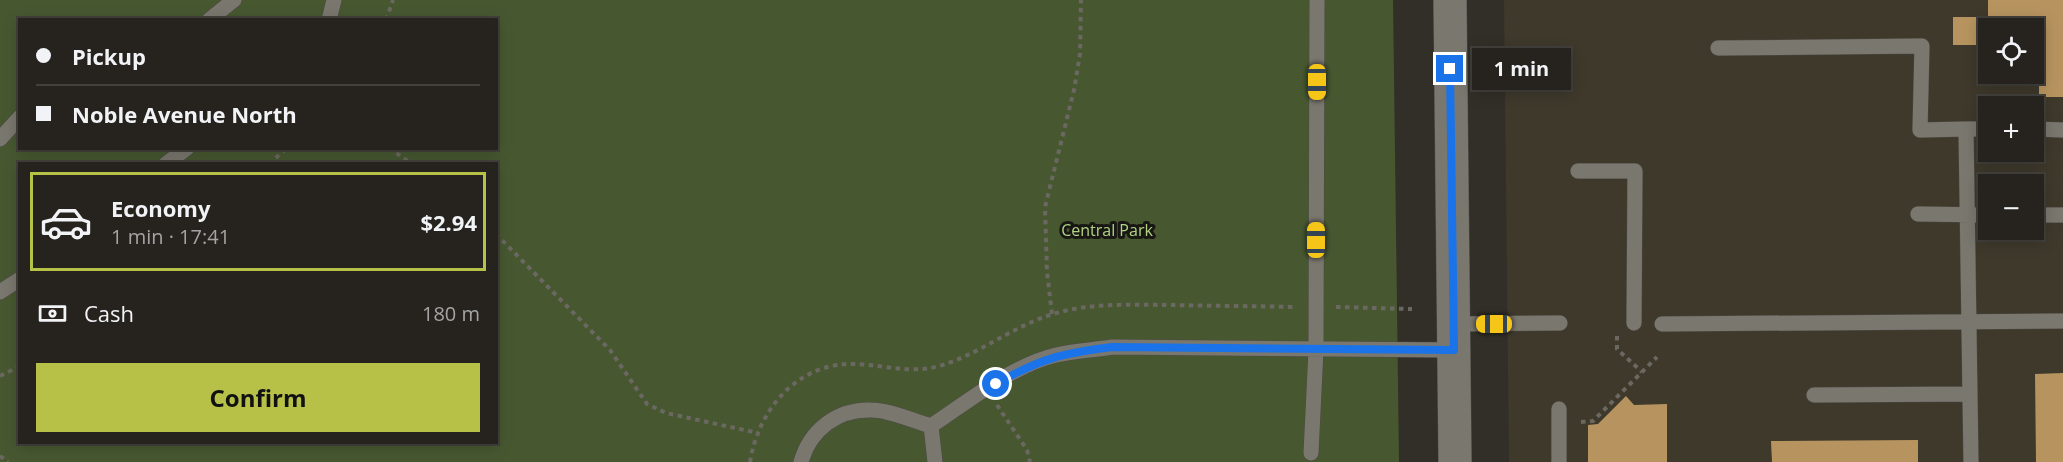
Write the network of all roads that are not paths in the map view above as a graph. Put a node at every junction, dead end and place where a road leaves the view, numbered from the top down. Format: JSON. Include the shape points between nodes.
{"nodes":[{"id":1,"x":234,"y":0,"type":"edge"},
{"id":2,"x":334,"y":0,"type":"edge"},
{"id":3,"x":1317,"y":0,"type":"edge"},
{"id":4,"x":1450,"y":0,"type":"edge"},
{"id":5,"x":212,"y":18,"type":"edge"},
{"id":6,"x":330,"y":18,"type":"edge"},
{"id":7,"x":1718,"y":48,"type":"dead end"},
{"id":8,"x":18,"y":119,"type":"edge"},
{"id":9,"x":1966,"y":129,"type":"junction"},
{"id":10,"x":1978,"y":129,"type":"edge"},
{"id":11,"x":2044,"y":129,"type":"edge"},
{"id":12,"x":2063,"y":129,"type":"edge"},
{"id":13,"x":0,"y":139,"type":"edge"},
{"id":14,"x":184,"y":150,"type":"edge"},
{"id":15,"x":169,"y":162,"type":"edge"},
{"id":16,"x":1578,"y":171,"type":"dead end"},
{"id":17,"x":1918,"y":214,"type":"dead end"},
{"id":18,"x":1967,"y":215,"type":"junction"},
{"id":19,"x":1978,"y":215,"type":"edge"},
{"id":20,"x":2044,"y":215,"type":"edge"},
{"id":21,"x":2063,"y":215,"type":"edge"},
{"id":22,"x":18,"y":280,"type":"edge"},
{"id":23,"x":0,"y":292,"type":"edge"},
{"id":24,"x":2063,"y":321,"type":"edge"},
{"id":25,"x":1968,"y":322,"type":"junction"},
{"id":26,"x":1560,"y":324,"type":"dead end"},
{"id":27,"x":1634,"y":324,"type":"dead end"},
{"id":28,"x":1662,"y":324,"type":"dead end"},
{"id":29,"x":1454,"y":337,"type":"junction"},
{"id":30,"x":1316,"y":350,"type":"junction"},
{"id":31,"x":1969,"y":394,"type":"junction"},
{"id":32,"x":1814,"y":395,"type":"dead end"},
{"id":33,"x":1559,"y":409,"type":"dead end"},
{"id":34,"x":931,"y":426,"type":"junction"},
{"id":35,"x":1311,"y":453,"type":"dead end"},
{"id":36,"x":801,"y":462,"type":"edge"},
{"id":37,"x":935,"y":462,"type":"edge"},
{"id":38,"x":1455,"y":462,"type":"edge"},
{"id":39,"x":1559,"y":462,"type":"edge"},
{"id":40,"x":1971,"y":462,"type":"edge"}],
"edges":[{"from":1,"to":5,"type":"lane"},
{"from":2,"to":6,"type":"lane"},
{"from":3,"to":30,"type":"lane"},
{"from":4,"to":29,"type":"street"},
{"from":7,"to":9,"type":"lane","via":[[1922,46],[1920,130]]},
{"from":8,"to":13,"type":"lane"},
{"from":9,"to":10,"type":"lane"},
{"from":9,"to":18,"type":"lane"},
{"from":11,"to":12,"type":"lane"},
{"from":14,"to":15,"type":"lane"},
{"from":16,"to":27,"type":"lane","via":[[1635,171]]},
{"from":17,"to":18,"type":"lane"},
{"from":18,"to":19,"type":"lane"},
{"from":18,"to":25,"type":"lane"},
{"from":20,"to":21,"type":"lane"},
{"from":22,"to":23,"type":"lane"},
{"from":24,"to":25,"type":"lane"},
{"from":25,"to":28,"type":"lane"},
{"from":25,"to":31,"type":"lane"},
{"from":26,"to":29,"type":"lane"},
{"from":29,"to":30,"type":"lane"},
{"from":29,"to":38,"type":"street"},
{"from":30,"to":34,"type":"lane","via":[[1112,347],[1056,355],[1028,365]]},
{"from":30,"to":35,"type":"lane"},
{"from":31,"to":32,"type":"lane"},
{"from":31,"to":40,"type":"lane"},
{"from":33,"to":39,"type":"lane"},
{"from":34,"to":36,"type":"lane","via":[[873,409],[846,413],[824,424],[806,446]]},
{"from":34,"to":37,"type":"lane"}]}
